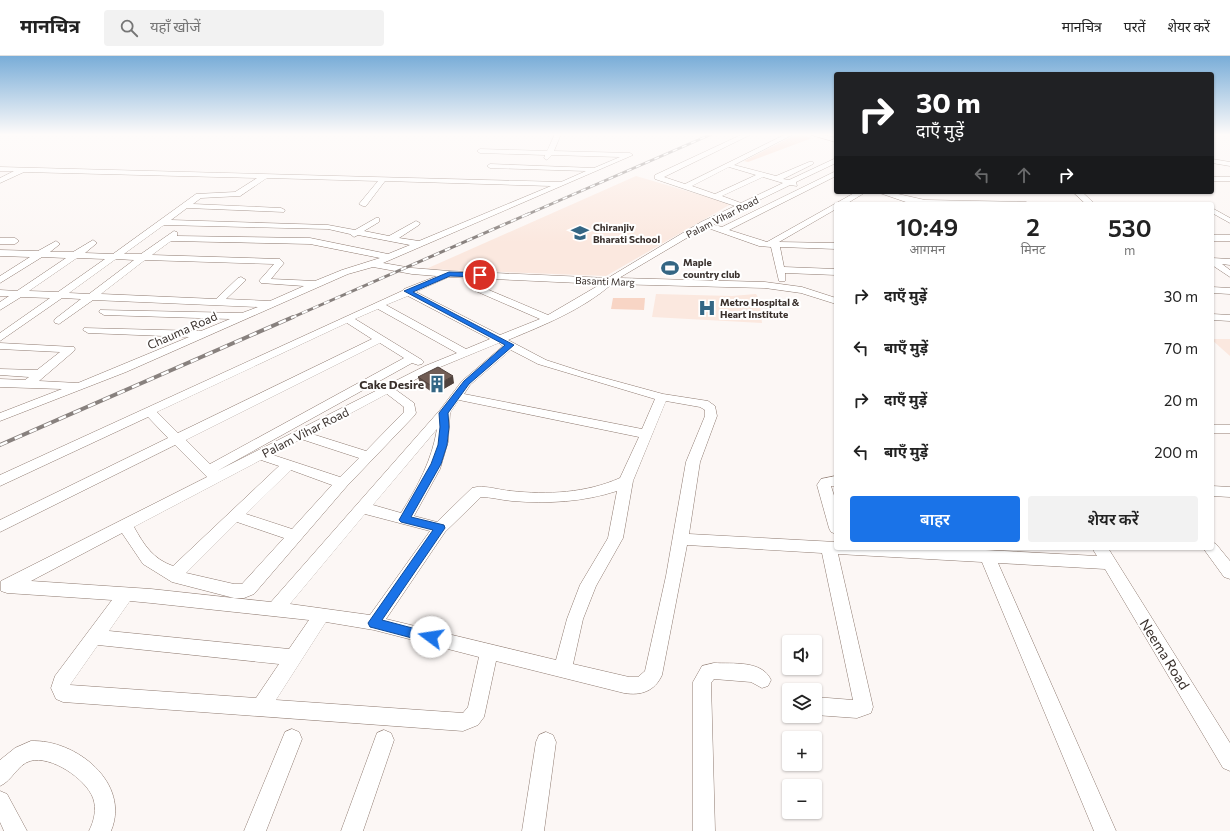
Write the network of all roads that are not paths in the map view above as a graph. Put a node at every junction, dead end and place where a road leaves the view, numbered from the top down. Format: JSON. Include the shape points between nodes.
{"nodes":[{"id":1,"x":24,"y":170,"type":"edge"},
{"id":2,"x":32,"y":170,"type":"edge"},
{"id":3,"x":542,"y":170,"type":"edge"},
{"id":4,"x":543,"y":170,"type":"edge"},
{"id":5,"x":594,"y":170,"type":"edge"},
{"id":6,"x":672,"y":170,"type":"edge"},
{"id":7,"x":717,"y":170,"type":"edge"},
{"id":8,"x":746,"y":170,"type":"edge"},
{"id":9,"x":796,"y":170,"type":"edge"},
{"id":10,"x":817,"y":170,"type":"edge"},
{"id":11,"x":825,"y":170,"type":"edge"},
{"id":12,"x":817,"y":174,"type":"junction"},
{"id":13,"x":834,"y":174,"type":"edge"},
{"id":14,"x":267,"y":175,"type":"junction"},
{"id":15,"x":582,"y":175,"type":"junction"},
{"id":16,"x":763,"y":175,"type":"junction"},
{"id":17,"x":827,"y":177,"type":"junction"},
{"id":18,"x":384,"y":178,"type":"junction"},
{"id":19,"x":776,"y":179,"type":"junction"},
{"id":20,"x":834,"y":179,"type":"edge"},
{"id":21,"x":1214,"y":179,"type":"edge"},
{"id":22,"x":1230,"y":179,"type":"edge"},
{"id":23,"x":0,"y":181,"type":"edge"},
{"id":24,"x":536,"y":183,"type":"junction"},
{"id":25,"x":561,"y":184,"type":"junction"},
{"id":26,"x":704,"y":184,"type":"dead end"},
{"id":27,"x":792,"y":184,"type":"junction"},
{"id":28,"x":684,"y":186,"type":"junction"},
{"id":29,"x":694,"y":190,"type":"junction"},
{"id":30,"x":858,"y":194,"type":"edge"},
{"id":31,"x":887,"y":194,"type":"edge"},
{"id":32,"x":921,"y":194,"type":"edge"},
{"id":33,"x":1079,"y":194,"type":"edge"},
{"id":34,"x":715,"y":197,"type":"junction"},
{"id":35,"x":844,"y":202,"type":"edge"},
{"id":36,"x":910,"y":202,"type":"edge"},
{"id":37,"x":925,"y":202,"type":"edge"},
{"id":38,"x":1089,"y":202,"type":"edge"},
{"id":39,"x":363,"y":204,"type":"dead end"},
{"id":40,"x":183,"y":206,"type":"junction"},
{"id":41,"x":744,"y":207,"type":"junction"},
{"id":42,"x":834,"y":207,"type":"edge"},
{"id":43,"x":253,"y":209,"type":"junction"},
{"id":44,"x":1214,"y":209,"type":"edge"},
{"id":45,"x":1230,"y":209,"type":"edge"},
{"id":46,"x":282,"y":210,"type":"dead end"},
{"id":47,"x":1214,"y":210,"type":"edge"},
{"id":48,"x":376,"y":220,"type":"dead end"},
{"id":49,"x":1230,"y":221,"type":"edge"},
{"id":50,"x":162,"y":222,"type":"junction"},
{"id":51,"x":188,"y":223,"type":"junction"},
{"id":52,"x":416,"y":223,"type":"dead end"},
{"id":53,"x":233,"y":224,"type":"junction"},
{"id":54,"x":297,"y":226,"type":"junction"},
{"id":55,"x":711,"y":226,"type":"junction"},
{"id":56,"x":722,"y":230,"type":"junction"},
{"id":57,"x":358,"y":232,"type":"junction"},
{"id":58,"x":168,"y":238,"type":"junction"},
{"id":59,"x":392,"y":238,"type":"junction"},
{"id":60,"x":1214,"y":238,"type":"edge"},
{"id":61,"x":1230,"y":238,"type":"edge"},
{"id":62,"x":215,"y":240,"type":"junction"},
{"id":63,"x":253,"y":240,"type":"junction"},
{"id":64,"x":0,"y":241,"type":"edge"},
{"id":65,"x":15,"y":241,"type":"dead end"},
{"id":66,"x":281,"y":241,"type":"junction"},
{"id":67,"x":93,"y":243,"type":"dead end"},
{"id":68,"x":56,"y":244,"type":"dead end"},
{"id":69,"x":419,"y":244,"type":"junction"},
{"id":70,"x":334,"y":245,"type":"junction"},
{"id":71,"x":771,"y":245,"type":"junction"},
{"id":72,"x":834,"y":246,"type":"edge"},
{"id":73,"x":0,"y":253,"type":"edge"},
{"id":74,"x":40,"y":255,"type":"junction"},
{"id":75,"x":75,"y":256,"type":"junction"},
{"id":76,"x":112,"y":257,"type":"junction"},
{"id":77,"x":388,"y":257,"type":"junction"},
{"id":78,"x":142,"y":258,"type":"junction"},
{"id":79,"x":192,"y":260,"type":"junction"},
{"id":80,"x":233,"y":260,"type":"junction"},
{"id":81,"x":1214,"y":261,"type":"edge"},
{"id":82,"x":1214,"y":262,"type":"edge"},
{"id":83,"x":1230,"y":262,"type":"edge"},
{"id":84,"x":373,"y":264,"type":"junction"},
{"id":85,"x":780,"y":270,"type":"junction"},
{"id":86,"x":834,"y":272,"type":"edge"},
{"id":87,"x":449,"y":274,"type":"junction"},
{"id":88,"x":1230,"y":274,"type":"edge"},
{"id":89,"x":88,"y":275,"type":"junction"},
{"id":90,"x":118,"y":276,"type":"junction"},
{"id":91,"x":0,"y":280,"type":"edge"},
{"id":92,"x":241,"y":280,"type":"dead end"},
{"id":93,"x":612,"y":281,"type":"junction"},
{"id":94,"x":318,"y":284,"type":"junction"},
{"id":95,"x":474,"y":286,"type":"dead end"},
{"id":96,"x":783,"y":286,"type":"junction"},
{"id":97,"x":1214,"y":290,"type":"edge"},
{"id":98,"x":407,"y":291,"type":"junction"},
{"id":99,"x":1230,"y":291,"type":"edge"},
{"id":100,"x":0,"y":293,"type":"edge"},
{"id":101,"x":19,"y":294,"type":"junction"},
{"id":102,"x":59,"y":296,"type":"junction"},
{"id":103,"x":90,"y":297,"type":"junction"},
{"id":104,"x":216,"y":300,"type":"junction"},
{"id":105,"x":231,"y":300,"type":"dead end"},
{"id":106,"x":834,"y":300,"type":"edge"},
{"id":107,"x":273,"y":304,"type":"junction"},
{"id":108,"x":378,"y":305,"type":"junction"},
{"id":109,"x":0,"y":307,"type":"edge"},
{"id":110,"x":104,"y":312,"type":"dead end"},
{"id":111,"x":244,"y":316,"type":"junction"},
{"id":112,"x":1214,"y":317,"type":"edge"},
{"id":113,"x":1230,"y":318,"type":"edge"},
{"id":114,"x":347,"y":319,"type":"junction"},
{"id":115,"x":549,"y":319,"type":"junction"},
{"id":116,"x":59,"y":321,"type":"dead end"},
{"id":117,"x":88,"y":330,"type":"dead end"},
{"id":118,"x":204,"y":334,"type":"junction"},
{"id":119,"x":0,"y":338,"type":"edge"},
{"id":120,"x":380,"y":339,"type":"junction"},
{"id":121,"x":505,"y":342,"type":"junction"},
{"id":122,"x":0,"y":346,"type":"edge"},
{"id":123,"x":465,"y":353,"type":"junction"},
{"id":124,"x":412,"y":358,"type":"junction"},
{"id":125,"x":429,"y":368,"type":"junction"},
{"id":126,"x":0,"y":372,"type":"edge"},
{"id":127,"x":40,"y":374,"type":"junction"},
{"id":128,"x":0,"y":383,"type":"edge"},
{"id":129,"x":23,"y":384,"type":"junction"},
{"id":130,"x":83,"y":386,"type":"junction"},
{"id":131,"x":388,"y":389,"type":"junction"},
{"id":132,"x":0,"y":390,"type":"edge"},
{"id":133,"x":456,"y":396,"type":"junction"},
{"id":134,"x":662,"y":397,"type":"junction"},
{"id":135,"x":150,"y":412,"type":"junction"},
{"id":136,"x":444,"y":413,"type":"junction"},
{"id":137,"x":0,"y":417,"type":"edge"},
{"id":138,"x":1214,"y":428,"type":"edge"},
{"id":139,"x":1230,"y":429,"type":"edge"},
{"id":140,"x":645,"y":434,"type":"junction"},
{"id":141,"x":301,"y":435,"type":"junction"},
{"id":142,"x":179,"y":439,"type":"junction"},
{"id":143,"x":260,"y":455,"type":"junction"},
{"id":144,"x":368,"y":456,"type":"junction"},
{"id":145,"x":288,"y":465,"type":"junction"},
{"id":146,"x":212,"y":474,"type":"junction"},
{"id":147,"x":0,"y":481,"type":"edge"},
{"id":148,"x":626,"y":481,"type":"junction"},
{"id":149,"x":834,"y":481,"type":"edge"},
{"id":150,"x":342,"y":483,"type":"junction"},
{"id":151,"x":1214,"y":491,"type":"edge"},
{"id":152,"x":1230,"y":492,"type":"edge"},
{"id":153,"x":363,"y":508,"type":"junction"},
{"id":154,"x":235,"y":516,"type":"junction"},
{"id":155,"x":405,"y":520,"type":"junction"},
{"id":156,"x":834,"y":521,"type":"edge"},
{"id":157,"x":125,"y":525,"type":"junction"},
{"id":158,"x":0,"y":526,"type":"edge"},
{"id":159,"x":440,"y":528,"type":"junction"},
{"id":160,"x":295,"y":536,"type":"junction"},
{"id":161,"x":680,"y":539,"type":"junction"},
{"id":162,"x":834,"y":548,"type":"edge"},
{"id":163,"x":838,"y":550,"type":"edge"},
{"id":164,"x":868,"y":550,"type":"edge"},
{"id":165,"x":1101,"y":550,"type":"edge"},
{"id":166,"x":1213,"y":550,"type":"edge"},
{"id":167,"x":988,"y":558,"type":"junction"},
{"id":168,"x":1109,"y":563,"type":"junction"},
{"id":169,"x":1230,"y":573,"type":"edge"},
{"id":170,"x":176,"y":574,"type":"junction"},
{"id":171,"x":3,"y":588,"type":"edge"},
{"id":172,"x":126,"y":594,"type":"junction"},
{"id":173,"x":275,"y":608,"type":"junction"},
{"id":174,"x":322,"y":614,"type":"junction"},
{"id":175,"x":374,"y":623,"type":"junction"},
{"id":176,"x":95,"y":638,"type":"junction"},
{"id":177,"x":489,"y":652,"type":"junction"},
{"id":178,"x":292,"y":657,"type":"junction"},
{"id":179,"x":563,"y":670,"type":"junction"},
{"id":180,"x":762,"y":680,"type":"dead end"},
{"id":181,"x":822,"y":706,"type":"edge"},
{"id":182,"x":261,"y":707,"type":"junction"},
{"id":183,"x":292,"y":739,"type":"dead end"},
{"id":184,"x":384,"y":740,"type":"dead end"},
{"id":185,"x":546,"y":742,"type":"dead end"},
{"id":186,"x":1230,"y":761,"type":"edge"},
{"id":187,"x":0,"y":776,"type":"edge"},
{"id":188,"x":0,"y":801,"type":"edge"},
{"id":189,"x":16,"y":831,"type":"edge"},
{"id":190,"x":100,"y":831,"type":"edge"},
{"id":191,"x":255,"y":831,"type":"edge"},
{"id":192,"x":352,"y":831,"type":"edge"},
{"id":193,"x":533,"y":831,"type":"edge"},
{"id":194,"x":704,"y":831,"type":"edge"},
{"id":195,"x":1105,"y":831,"type":"edge"}],
"edges":[{"from":1,"to":23,"type":"street"},
{"from":2,"to":14,"type":"street"},
{"from":3,"to":24,"type":"street"},
{"from":4,"to":15,"type":"street"},
{"from":5,"to":15,"type":"street","name":"Chauma Road"},
{"from":6,"to":28,"type":"street","via":[[658,177]]},
{"from":7,"to":28,"type":"street"},
{"from":8,"to":16,"type":"street"},
{"from":9,"to":19,"type":"street"},
{"from":10,"to":27,"type":"street","name":"Palam Vihar Road"},
{"from":11,"to":12,"type":"street","name":"Palam Vihar Road"},
{"from":12,"to":17,"type":"street"},
{"from":12,"to":27,"type":"street","name":"Palam Vihar Road"},
{"from":13,"to":17,"type":"street"},
{"from":14,"to":18,"type":"street"},
{"from":14,"to":40,"type":"street","via":[[238,194],[201,195]]},
{"from":15,"to":25,"type":"street","name":"Chauma Road"},
{"from":16,"to":19,"type":"street"},
{"from":16,"to":34,"type":"street"},
{"from":17,"to":20,"type":"street"},
{"from":17,"to":56,"type":"street"},
{"from":18,"to":24,"type":"street"},
{"from":18,"to":39,"type":"street"},
{"from":19,"to":27,"type":"street"},
{"from":21,"to":22,"type":"street"},
{"from":24,"to":25,"type":"street"},
{"from":25,"to":69,"type":"street","name":"Chauma Road"},
{"from":26,"to":29,"type":"street"},
{"from":27,"to":41,"type":"street","name":"Palam Vihar Road"},
{"from":28,"to":29,"type":"street"},
{"from":29,"to":34,"type":"street"},
{"from":30,"to":35,"type":"street"},
{"from":31,"to":36,"type":"street"},
{"from":32,"to":37,"type":"street"},
{"from":33,"to":38,"type":"street"},
{"from":34,"to":41,"type":"street"},
{"from":40,"to":43,"type":"street"},
{"from":40,"to":50,"type":"street"},
{"from":41,"to":55,"type":"street","name":"Palam Vihar Road"},
{"from":41,"to":93,"type":"street","name":"Palam Vihar Road","via":[[671,243],[616,276]]},
{"from":42,"to":71,"type":"street"},
{"from":43,"to":46,"type":"street"},
{"from":43,"to":53,"type":"street"},
{"from":44,"to":45,"type":"street"},
{"from":47,"to":49,"type":"street"},
{"from":48,"to":57,"type":"street"},
{"from":50,"to":51,"type":"street"},
{"from":50,"to":76,"type":"street"},
{"from":51,"to":53,"type":"street"},
{"from":51,"to":58,"type":"street"},
{"from":52,"to":59,"type":"street"},
{"from":53,"to":54,"type":"street"},
{"from":53,"to":62,"type":"street"},
{"from":54,"to":57,"type":"street","via":[[336,227]]},
{"from":54,"to":66,"type":"street"},
{"from":55,"to":56,"type":"street"},
{"from":55,"to":93,"type":"street","name":"Palam Vihar Road","via":[[622,279]]},
{"from":56,"to":71,"type":"street"},
{"from":57,"to":59,"type":"street"},
{"from":57,"to":70,"type":"street"},
{"from":58,"to":62,"type":"street"},
{"from":58,"to":78,"type":"street"},
{"from":59,"to":69,"type":"street"},
{"from":60,"to":61,"type":"street"},
{"from":62,"to":63,"type":"street"},
{"from":62,"to":79,"type":"street"},
{"from":63,"to":66,"type":"street"},
{"from":63,"to":80,"type":"street"},
{"from":64,"to":65,"type":"street"},
{"from":66,"to":70,"type":"street"},
{"from":67,"to":75,"type":"street"},
{"from":68,"to":74,"type":"street"},
{"from":69,"to":77,"type":"street","name":"Chauma Road"},
{"from":70,"to":77,"type":"street"},
{"from":71,"to":72,"type":"street"},
{"from":71,"to":85,"type":"street"},
{"from":73,"to":74,"type":"street"},
{"from":74,"to":75,"type":"street"},
{"from":74,"to":91,"type":"street"},
{"from":75,"to":76,"type":"street"},
{"from":75,"to":101,"type":"street"},
{"from":76,"to":78,"type":"street"},
{"from":76,"to":89,"type":"street"},
{"from":77,"to":84,"type":"street","name":"Chauma Road"},
{"from":78,"to":79,"type":"street"},
{"from":78,"to":90,"type":"street"},
{"from":79,"to":80,"type":"street"},
{"from":80,"to":94,"type":"street","via":[[279,262],[264,279],[266,282]]},
{"from":81,"to":83,"type":"street"},
{"from":82,"to":88,"type":"street"},
{"from":84,"to":87,"type":"street","name":"Basanti Marg"},
{"from":84,"to":94,"type":"street","name":"Chauma Road"},
{"from":85,"to":86,"type":"street"},
{"from":85,"to":96,"type":"street"},
{"from":87,"to":93,"type":"street","name":"Basanti Marg"},
{"from":87,"to":98,"type":"street"},
{"from":89,"to":90,"type":"street"},
{"from":89,"to":102,"type":"street"},
{"from":90,"to":103,"type":"street"},
{"from":92,"to":104,"type":"street"},
{"from":93,"to":96,"type":"street","name":"Basanti Marg"},
{"from":93,"to":115,"type":"street","name":"Palam Vihar Road"},
{"from":94,"to":107,"type":"street","name":"Chauma Road"},
{"from":95,"to":115,"type":"street"},
{"from":96,"to":106,"type":"street","name":"Basanti Marg"},
{"from":97,"to":99,"type":"street"},
{"from":98,"to":108,"type":"street"},
{"from":98,"to":121,"type":"street"},
{"from":100,"to":101,"type":"street"},
{"from":101,"to":102,"type":"street"},
{"from":101,"to":109,"type":"street"},
{"from":102,"to":103,"type":"street"},
{"from":102,"to":119,"type":"street"},
{"from":103,"to":104,"type":"street"},
{"from":103,"to":116,"type":"street"},
{"from":104,"to":105,"type":"street"},
{"from":104,"to":107,"type":"street"},
{"from":107,"to":111,"type":"street","name":"Chauma Road"},
{"from":108,"to":114,"type":"street"},
{"from":108,"to":123,"type":"street"},
{"from":110,"to":111,"type":"street"},
{"from":111,"to":118,"type":"street","name":"Chauma Road"},
{"from":112,"to":113,"type":"street"},
{"from":114,"to":120,"type":"street"},
{"from":114,"to":135,"type":"street"},
{"from":115,"to":121,"type":"street","name":"Palam Vihar Road"},
{"from":117,"to":118,"type":"street"},
{"from":118,"to":130,"type":"street","name":"Chauma Road"},
{"from":120,"to":124,"type":"street"},
{"from":120,"to":142,"type":"street"},
{"from":121,"to":123,"type":"street","name":"Palam Vihar Road"},
{"from":121,"to":133,"type":"street"},
{"from":121,"to":134,"type":"street","via":[[560,369]]},
{"from":122,"to":127,"type":"street","via":[[70,349]]},
{"from":123,"to":125,"type":"street","name":"Palam Vihar Road"},
{"from":124,"to":125,"type":"street"},
{"from":124,"to":146,"type":"street"},
{"from":125,"to":131,"type":"street","name":"Palam Vihar Road"},
{"from":126,"to":127,"type":"street"},
{"from":127,"to":129,"type":"street"},
{"from":128,"to":129,"type":"street"},
{"from":129,"to":130,"type":"street"},
{"from":129,"to":132,"type":"street"},
{"from":130,"to":137,"type":"street","name":"Chauma Road"},
{"from":131,"to":141,"type":"street","name":"Palam Vihar Road"},
{"from":131,"to":144,"type":"street","via":[[410,406],[410,413]]},
{"from":133,"to":136,"type":"street"},
{"from":133,"to":140,"type":"street"},
{"from":134,"to":140,"type":"street"},
{"from":134,"to":161,"type":"street","via":[[704,404],[711,409],[693,462]]},
{"from":135,"to":142,"type":"street"},
{"from":135,"to":147,"type":"street"},
{"from":136,"to":153,"type":"street"},
{"from":136,"to":155,"type":"street","via":[[442,445],[436,464]]},
{"from":138,"to":139,"type":"street"},
{"from":140,"to":148,"type":"street"},
{"from":141,"to":143,"type":"street","name":"Palam Vihar Road"},
{"from":141,"to":144,"type":"street"},
{"from":142,"to":146,"type":"street"},
{"from":142,"to":158,"type":"street"},
{"from":143,"to":145,"type":"street"},
{"from":143,"to":146,"type":"street","name":"Palam Vihar Road"},
{"from":144,"to":150,"type":"street"},
{"from":145,"to":150,"type":"street"},
{"from":145,"to":154,"type":"street"},
{"from":146,"to":157,"type":"street","name":"Palam Vihar Road"},
{"from":148,"to":159,"type":"street","via":[[587,494],[527,497],[477,492]]},
{"from":148,"to":179,"type":"street","via":[[615,538],[588,585],[575,619]]},
{"from":149,"to":156,"type":"street","via":[[826,482],[824,485]]},
{"from":150,"to":160,"type":"street"},
{"from":151,"to":152,"type":"street"},
{"from":153,"to":155,"type":"street"},
{"from":153,"to":173,"type":"street"},
{"from":154,"to":160,"type":"street"},
{"from":154,"to":170,"type":"street"},
{"from":155,"to":159,"type":"street"},
{"from":157,"to":170,"type":"street","via":[[152,562],[160,569]]},
{"from":157,"to":171,"type":"street","name":"Palam Vihar Road"},
{"from":159,"to":175,"type":"street"},
{"from":160,"to":170,"type":"street","via":[[244,591],[234,591],[178,577]]},
{"from":161,"to":162,"type":"street"},
{"from":161,"to":179,"type":"street","via":[[654,675],[648,682],[634,687]]},
{"from":163,"to":181,"type":"street","via":[[864,706],[857,709]]},
{"from":164,"to":167,"type":"street"},
{"from":165,"to":168,"type":"street","name":"Neema Road"},
{"from":166,"to":169,"type":"street"},
{"from":167,"to":168,"type":"street"},
{"from":167,"to":195,"type":"street"},
{"from":168,"to":186,"type":"street","name":"Neema Road"},
{"from":171,"to":172,"type":"street"},
{"from":172,"to":173,"type":"street"},
{"from":172,"to":176,"type":"street"},
{"from":173,"to":174,"type":"street"},
{"from":174,"to":175,"type":"street"},
{"from":174,"to":178,"type":"street"},
{"from":175,"to":177,"type":"street"},
{"from":176,"to":178,"type":"street"},
{"from":176,"to":182,"type":"street","via":[[61,682],[60,688],[63,693]]},
{"from":177,"to":179,"type":"street"},
{"from":177,"to":182,"type":"street","via":[[478,711],[467,721]]},
{"from":178,"to":182,"type":"street"},
{"from":180,"to":194,"type":"street","via":[[755,674],[714,671],[708,672],[702,682]]},
{"from":183,"to":191,"type":"street"},
{"from":184,"to":192,"type":"street"},
{"from":185,"to":193,"type":"street"},
{"from":187,"to":190,"type":"street","via":[[16,758],[31,752],[46,751],[69,760],[85,771],[102,793],[106,804]]},
{"from":188,"to":189,"type":"street"}]}
